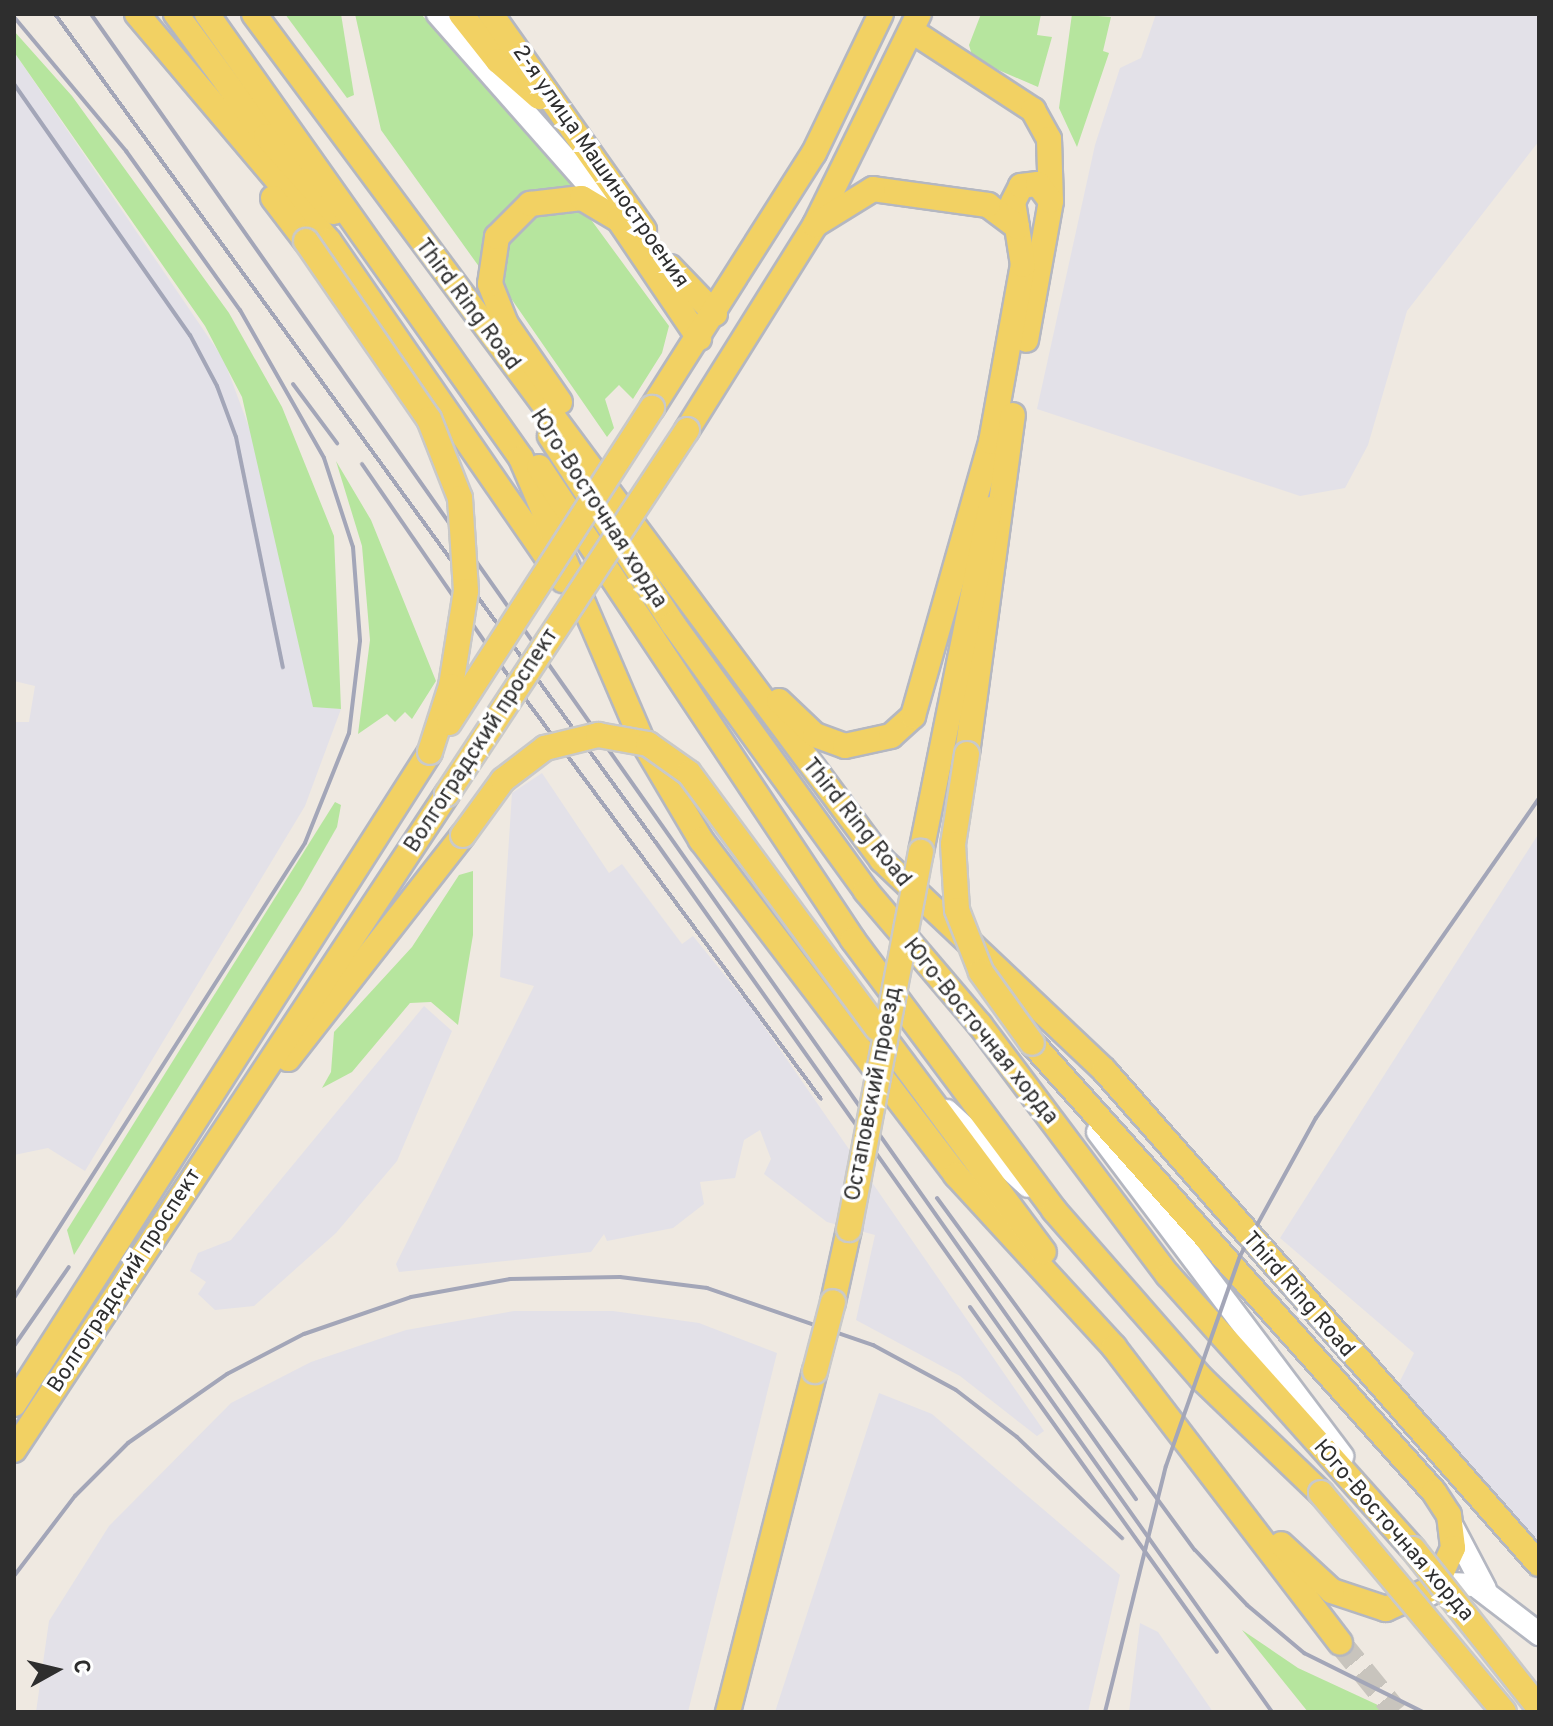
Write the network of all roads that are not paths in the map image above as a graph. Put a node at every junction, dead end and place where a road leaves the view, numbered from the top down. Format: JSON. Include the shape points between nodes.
{"nodes":[{"id":1,"x":137,"y":14,"type":"edge"},
{"id":2,"x":176,"y":14,"type":"edge"},
{"id":3,"x":207,"y":14,"type":"edge"},
{"id":4,"x":254,"y":14,"type":"edge"},
{"id":5,"x":438,"y":14,"type":"edge"},
{"id":6,"x":461,"y":14,"type":"edge"},
{"id":7,"x":491,"y":14,"type":"edge"},
{"id":8,"x":881,"y":14,"type":"edge"},
{"id":9,"x":916,"y":22,"type":"edge"},
{"id":10,"x":158,"y":42,"type":"junction"},
{"id":11,"x":564,"y":130,"type":"junction"},
{"id":12,"x":1051,"y":201,"type":"junction"},
{"id":13,"x":619,"y":220,"type":"junction"},
{"id":14,"x":815,"y":225,"type":"junction"},
{"id":15,"x":1017,"y":227,"type":"junction"},
{"id":16,"x":393,"y":275,"type":"junction"},
{"id":17,"x":715,"y":314,"type":"junction"},
{"id":18,"x":473,"y":316,"type":"junction"},
{"id":19,"x":699,"y":338,"type":"junction"},
{"id":20,"x":465,"y":374,"type":"junction"},
{"id":21,"x":1003,"y":473,"type":"junction"},
{"id":22,"x":651,"y":541,"type":"junction"},
{"id":23,"x":723,"y":641,"type":"junction"},
{"id":24,"x":626,"y":704,"type":"junction"},
{"id":25,"x":430,"y":752,"type":"junction"},
{"id":26,"x":926,"y":1091,"type":"junction"},
{"id":27,"x":196,"y":1173,"type":"junction"},
{"id":28,"x":1054,"y":1210,"type":"junction"},
{"id":29,"x":1210,"y":1260,"type":"junction"},
{"id":30,"x":1114,"y":1347,"type":"junction"},
{"id":31,"x":14,"y":1404,"type":"edge"},
{"id":32,"x":14,"y":1450,"type":"edge"},
{"id":33,"x":1207,"y":1468,"type":"junction"},
{"id":34,"x":1347,"y":1469,"type":"junction"},
{"id":35,"x":1449,"y":1515,"type":"junction"},
{"id":36,"x":1539,"y":1564,"type":"edge"},
{"id":37,"x":1489,"y":1593,"type":"junction"},
{"id":38,"x":1423,"y":1597,"type":"junction"},
{"id":39,"x":1539,"y":1634,"type":"edge"},
{"id":40,"x":1340,"y":1643,"type":"tunnel mouth"},
{"id":41,"x":1539,"y":1708,"type":"edge"},
{"id":42,"x":728,"y":1712,"type":"edge"},
{"id":43,"x":1504,"y":1712,"type":"edge"}],
"edges":[{"from":1,"to":10,"type":"main road"},
{"from":2,"to":16,"type":"main road","via":[[266,136]]},
{"from":3,"to":16,"type":"main road","name":"Third Ring Road"},
{"from":4,"to":18,"type":"main road","name":"Third Ring Road"},
{"from":5,"to":11,"type":"street","name":"2-я улица Машиностроения"},
{"from":6,"to":11,"type":"main road"},
{"from":7,"to":11,"type":"main road","name":"2-я улица Машиностроения"},
{"from":8,"to":17,"type":"main road","name":"Волгоградский проспект","via":[[814,153]]},
{"from":9,"to":12,"type":"main road","via":[[1033,110],[1053,155]]},
{"from":9,"to":14,"type":"main road","name":"Волгоградский проспект"},
{"from":10,"to":24,"type":"main road","via":[[314,223],[435,388],[571,593]]},
{"from":10,"to":25,"type":"main road","bridge":true,"via":[[306,241],[429,419],[460,498],[466,591],[451,686]]},
{"from":11,"to":13,"type":"street","name":"2-я улица Машиностроения"},
{"from":11,"to":17,"type":"main road","name":"2-я улица Машиностроения","via":[[689,295]]},
{"from":12,"to":15,"type":"main road","via":[[1038,184],[1021,186],[1013,202]]},
{"from":12,"to":21,"type":"main road"},
{"from":13,"to":19,"type":"main road","name":"2-я улица Машиностроения"},
{"from":13,"to":22,"type":"main road","via":[[582,198],[530,204],[497,237],[490,284],[506,324]]},
{"from":14,"to":15,"type":"main road","via":[[873,189],[988,205]]},
{"from":14,"to":27,"type":"main road","name":"Волгоградский проспект","bridge":true,"via":[[687,430]]},
{"from":15,"to":23,"type":"main road","via":[[1023,265],[991,442],[913,716],[874,742],[831,742],[799,724]]},
{"from":16,"to":20,"type":"main road","name":"Third Ring Road"},
{"from":17,"to":19,"type":"main road","name":"Волгоградский проспект"},
{"from":18,"to":22,"type":"main road","name":"Third Ring Road"},
{"from":18,"to":34,"type":"main road","name":"Юго-Восточная хорда","via":[[673,624],[866,891],[980,1025],[1168,1275]]},
{"from":19,"to":25,"type":"main road","name":"Волгоградский проспект","bridge":true},
{"from":20,"to":24,"type":"main road","name":"Third Ring Road","via":[[540,494]]},
{"from":20,"to":28,"type":"main road","name":"Юго-Восточная хорда","via":[[572,513],[853,940]]},
{"from":21,"to":29,"type":"main road","bridge":true,"via":[[953,844],[957,910],[981,972],[1032,1043]]},
{"from":21,"to":42,"type":"main road","name":"Остаповский проезд","bridge":true,"via":[[980,540],[833,1302]]},
{"from":22,"to":23,"type":"main road","name":"Third Ring Road"},
{"from":23,"to":36,"type":"main road","name":"Third Ring Road","via":[[882,860],[1077,1041]]},
{"from":24,"to":30,"type":"main road","name":"Third Ring Road","via":[[701,840],[860,1054],[956,1175]]},
{"from":25,"to":31,"type":"main road","name":"Волгоградский проспект"},
{"from":26,"to":27,"type":"main road","bridge":true,"via":[[677,760],[648,744],[598,735],[545,748],[503,780]]},
{"from":26,"to":28,"type":"street"},
{"from":26,"to":30,"type":"main road"},
{"from":27,"to":32,"type":"main road","name":"Волгоградский проспект"},
{"from":28,"to":43,"type":"main road","name":"Юго-Восточная хорда","bridge":true,"via":[[1202,1379],[1321,1493]]},
{"from":29,"to":34,"type":"street"},
{"from":29,"to":35,"type":"main road"},
{"from":30,"to":33,"type":"main road","name":"Third Ring Road"},
{"from":33,"to":38,"type":"main road","via":[[1345,1599],[1386,1609]]},
{"from":33,"to":40,"type":"main road","name":"Third Ring Road"},
{"from":34,"to":41,"type":"main road","name":"Юго-Восточная хорда","bridge":true},
{"from":35,"to":37,"type":"street","via":[[1467,1563]]},
{"from":35,"to":38,"type":"main road","via":[[1450,1563]]},
{"from":37,"to":38,"type":"street","via":[[1458,1583]]},
{"from":37,"to":39,"type":"street"}]}
